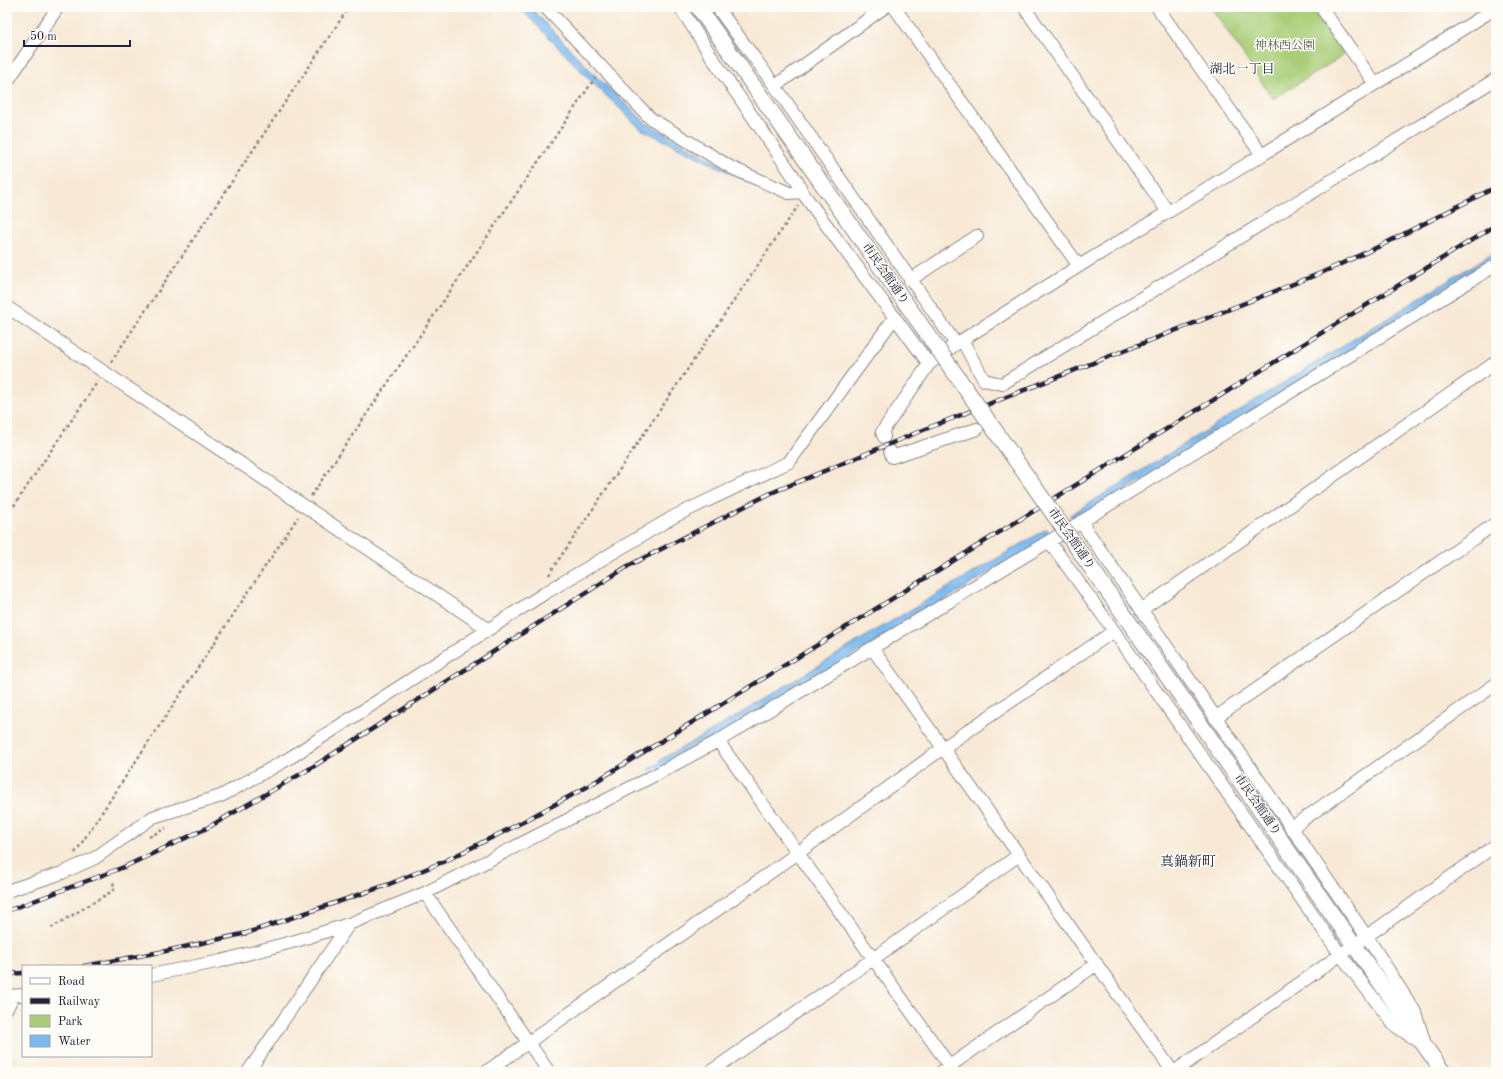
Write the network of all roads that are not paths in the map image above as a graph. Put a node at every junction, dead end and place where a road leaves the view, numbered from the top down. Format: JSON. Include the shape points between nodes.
{"nodes":[{"id":1,"x":58,"y":7,"type":"edge"},
{"id":2,"x":545,"y":7,"type":"edge"},
{"id":3,"x":680,"y":7,"type":"edge"},
{"id":4,"x":698,"y":7,"type":"edge"},
{"id":5,"x":717,"y":7,"type":"edge"},
{"id":6,"x":886,"y":7,"type":"edge"},
{"id":7,"x":894,"y":7,"type":"edge"},
{"id":8,"x":1024,"y":7,"type":"edge"},
{"id":9,"x":1157,"y":7,"type":"edge"},
{"id":10,"x":1321,"y":7,"type":"edge"},
{"id":11,"x":1496,"y":8,"type":"edge"},
{"id":12,"x":1496,"y":79,"type":"edge"},
{"id":13,"x":7,"y":82,"type":"edge"},
{"id":14,"x":1375,"y":84,"type":"junction"},
{"id":15,"x":775,"y":86,"type":"junction"},
{"id":16,"x":1262,"y":155,"type":"junction"},
{"id":17,"x":804,"y":194,"type":"junction"},
{"id":18,"x":1168,"y":212,"type":"junction"},
{"id":19,"x":977,"y":236,"type":"dead end"},
{"id":20,"x":1496,"y":265,"type":"edge"},
{"id":21,"x":1079,"y":266,"type":"junction"},
{"id":22,"x":910,"y":280,"type":"junction"},
{"id":23,"x":7,"y":307,"type":"edge"},
{"id":24,"x":895,"y":317,"type":"junction"},
{"id":25,"x":959,"y":342,"type":"junction"},
{"id":26,"x":1496,"y":362,"type":"edge"},
{"id":27,"x":928,"y":364,"type":"junction"},
{"id":28,"x":977,"y":429,"type":"dead end"},
{"id":29,"x":884,"y":437,"type":"dead end"},
{"id":30,"x":890,"y":451,"type":"dead end"},
{"id":31,"x":1081,"y":522,"type":"junction"},
{"id":32,"x":1496,"y":523,"type":"edge"},
{"id":33,"x":1049,"y":541,"type":"junction"},
{"id":34,"x":1141,"y":610,"type":"junction"},
{"id":35,"x":488,"y":630,"type":"junction"},
{"id":36,"x":1114,"y":631,"type":"junction"},
{"id":37,"x":872,"y":648,"type":"junction"},
{"id":38,"x":1496,"y":684,"type":"edge"},
{"id":39,"x":1215,"y":718,"type":"junction"},
{"id":40,"x":718,"y":741,"type":"junction"},
{"id":41,"x":943,"y":748,"type":"junction"},
{"id":42,"x":1290,"y":828,"type":"junction"},
{"id":43,"x":1496,"y":845,"type":"edge"},
{"id":44,"x":798,"y":853,"type":"junction"},
{"id":45,"x":1019,"y":855,"type":"junction"},
{"id":46,"x":7,"y":891,"type":"edge"},
{"id":47,"x":425,"y":893,"type":"junction"},
{"id":48,"x":349,"y":924,"type":"junction"},
{"id":49,"x":1360,"y":940,"type":"junction"},
{"id":50,"x":1340,"y":954,"type":"junction"},
{"id":51,"x":873,"y":959,"type":"junction"},
{"id":52,"x":1097,"y":964,"type":"junction"},
{"id":53,"x":152,"y":975,"type":"edge"},
{"id":54,"x":14,"y":995,"type":"edge"},
{"id":55,"x":7,"y":1008,"type":"edge"},
{"id":56,"x":528,"y":1042,"type":"junction"},
{"id":57,"x":1426,"y":1047,"type":"junction"},
{"id":58,"x":948,"y":1070,"type":"edge"},
{"id":59,"x":248,"y":1072,"type":"edge"},
{"id":60,"x":486,"y":1072,"type":"edge"},
{"id":61,"x":549,"y":1072,"type":"edge"},
{"id":62,"x":710,"y":1072,"type":"edge"},
{"id":63,"x":1174,"y":1072,"type":"edge"},
{"id":64,"x":1444,"y":1072,"type":"edge"}],
"edges":[{"from":1,"to":13,"type":"street"},
{"from":2,"to":17,"type":"street","via":[[650,118],[732,168],[789,193]]},
{"from":3,"to":17,"type":"street"},
{"from":4,"to":49,"type":"street","name":"市民会館通り","bridge":true,"via":[[1339,924]]},
{"from":5,"to":15,"type":"street"},
{"from":6,"to":15,"type":"street"},
{"from":7,"to":21,"type":"street"},
{"from":8,"to":18,"type":"street"},
{"from":9,"to":16,"type":"street"},
{"from":10,"to":14,"type":"street"},
{"from":11,"to":14,"type":"street"},
{"from":12,"to":25,"type":"street","via":[[1002,384],[984,380]]},
{"from":14,"to":16,"type":"street"},
{"from":15,"to":22,"type":"street"},
{"from":16,"to":18,"type":"street"},
{"from":17,"to":24,"type":"street"},
{"from":18,"to":21,"type":"street"},
{"from":19,"to":22,"type":"street"},
{"from":20,"to":31,"type":"street"},
{"from":21,"to":25,"type":"street"},
{"from":22,"to":25,"type":"street"},
{"from":23,"to":35,"type":"street"},
{"from":24,"to":27,"type":"street"},
{"from":24,"to":35,"type":"street","via":[[789,462],[676,516],[540,596]]},
{"from":25,"to":27,"type":"street"},
{"from":26,"to":34,"type":"street"},
{"from":27,"to":29,"type":"street","via":[[882,432]]},
{"from":28,"to":30,"type":"street","via":[[892,456]]},
{"from":31,"to":33,"type":"street"},
{"from":31,"to":34,"type":"street"},
{"from":32,"to":39,"type":"street"},
{"from":33,"to":36,"type":"street"},
{"from":33,"to":37,"type":"street"},
{"from":34,"to":39,"type":"street"},
{"from":35,"to":46,"type":"street","via":[[288,759],[221,796],[154,817],[95,858],[62,873]]},
{"from":36,"to":41,"type":"street"},
{"from":36,"to":50,"type":"street"},
{"from":37,"to":40,"type":"street"},
{"from":37,"to":41,"type":"street"},
{"from":38,"to":42,"type":"street"},
{"from":39,"to":42,"type":"street"},
{"from":40,"to":44,"type":"street"},
{"from":40,"to":47,"type":"street"},
{"from":41,"to":44,"type":"street"},
{"from":41,"to":45,"type":"street"},
{"from":42,"to":49,"type":"street"},
{"from":43,"to":49,"type":"street"},
{"from":44,"to":51,"type":"street"},
{"from":44,"to":56,"type":"street"},
{"from":45,"to":51,"type":"street"},
{"from":45,"to":52,"type":"street"},
{"from":47,"to":48,"type":"street"},
{"from":47,"to":56,"type":"street"},
{"from":48,"to":53,"type":"street","via":[[221,961]]},
{"from":48,"to":59,"type":"street"},
{"from":49,"to":50,"type":"street"},
{"from":49,"to":57,"type":"street","name":"市民会館通り"},
{"from":50,"to":57,"type":"street","via":[[1394,1025]]},
{"from":50,"to":63,"type":"street"},
{"from":51,"to":58,"type":"street"},
{"from":51,"to":62,"type":"street"},
{"from":52,"to":58,"type":"street"},
{"from":52,"to":63,"type":"street"},
{"from":54,"to":55,"type":"street"},
{"from":56,"to":60,"type":"street"},
{"from":56,"to":61,"type":"street"},
{"from":57,"to":64,"type":"street","name":"市民会館通り"}]}
